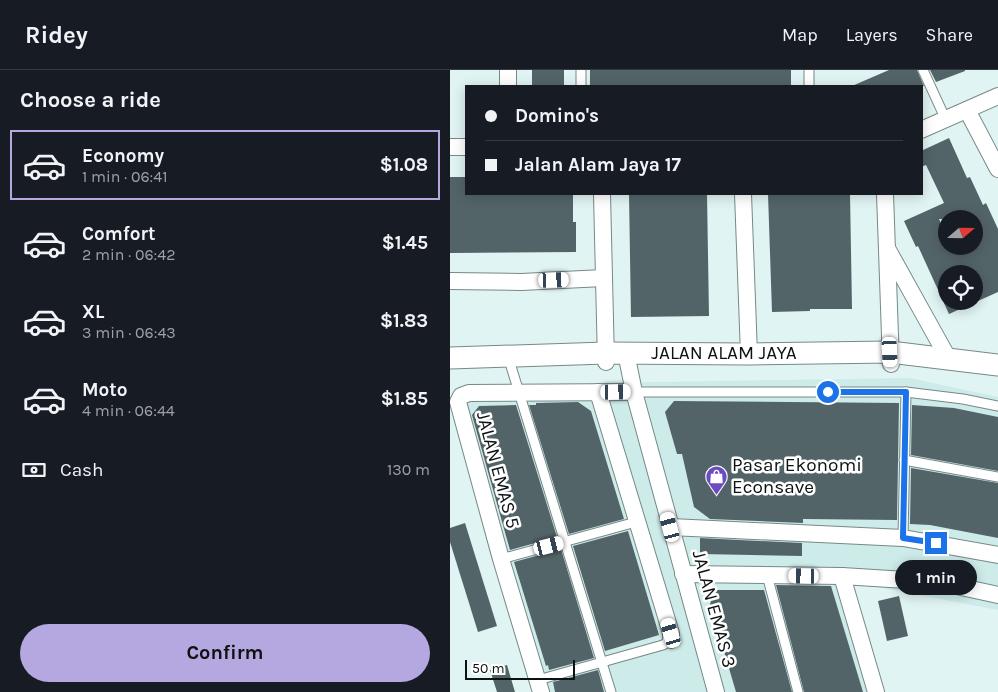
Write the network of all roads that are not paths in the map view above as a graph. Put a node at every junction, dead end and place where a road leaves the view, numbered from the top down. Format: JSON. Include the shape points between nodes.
{"nodes":[{"id":1,"x":508,"y":70,"type":"edge"},
{"id":2,"x":581,"y":70,"type":"edge"},
{"id":3,"x":809,"y":70,"type":"edge"},
{"id":4,"x":923,"y":70,"type":"edge"},
{"id":5,"x":508,"y":85,"type":"edge"},
{"id":6,"x":582,"y":85,"type":"edge"},
{"id":7,"x":809,"y":85,"type":"edge"},
{"id":8,"x":998,"y":96,"type":"edge"},
{"id":9,"x":967,"y":110,"type":"junction"},
{"id":10,"x":946,"y":120,"type":"junction"},
{"id":11,"x":923,"y":129,"type":"edge"},
{"id":12,"x":450,"y":147,"type":"edge"},
{"id":13,"x":465,"y":147,"type":"edge"},
{"id":14,"x":998,"y":169,"type":"edge"},
{"id":15,"x":602,"y":195,"type":"edge"},
{"id":16,"x":743,"y":195,"type":"edge"},
{"id":17,"x":885,"y":195,"type":"edge"},
{"id":18,"x":887,"y":248,"type":"junction"},
{"id":19,"x":604,"y":278,"type":"junction"},
{"id":20,"x":450,"y":281,"type":"edge"},
{"id":21,"x":749,"y":354,"type":"junction"},
{"id":22,"x":450,"y":358,"type":"edge"},
{"id":23,"x":616,"y":358,"type":"junction"},
{"id":24,"x":890,"y":358,"type":"junction"},
{"id":25,"x":948,"y":358,"type":"junction"},
{"id":26,"x":510,"y":363,"type":"junction"},
{"id":27,"x":998,"y":365,"type":"edge"},
{"id":28,"x":450,"y":368,"type":"edge"},
{"id":29,"x":998,"y":376,"type":"edge"},
{"id":30,"x":519,"y":391,"type":"junction"},
{"id":31,"x":598,"y":392,"type":"junction"},
{"id":32,"x":634,"y":392,"type":"junction"},
{"id":33,"x":906,"y":392,"type":"junction"},
{"id":34,"x":998,"y":406,"type":"edge"},
{"id":35,"x":904,"y":460,"type":"junction"},
{"id":36,"x":998,"y":477,"type":"edge"},
{"id":37,"x":636,"y":522,"type":"junction"},
{"id":38,"x":670,"y":527,"type":"junction"},
{"id":39,"x":903,"y":538,"type":"junction"},
{"id":40,"x":566,"y":542,"type":"junction"},
{"id":41,"x":998,"y":555,"type":"edge"},
{"id":42,"x":501,"y":559,"type":"junction"},
{"id":43,"x":683,"y":574,"type":"junction"},
{"id":44,"x":767,"y":575,"type":"junction"},
{"id":45,"x":842,"y":576,"type":"junction"},
{"id":46,"x":998,"y":595,"type":"edge"},
{"id":47,"x":671,"y":640,"type":"joint"},
{"id":48,"x":602,"y":661,"type":"junction"},
{"id":49,"x":539,"y":686,"type":"edge"},
{"id":50,"x":611,"y":692,"type":"edge"},
{"id":51,"x":716,"y":692,"type":"edge"},
{"id":52,"x":798,"y":692,"type":"edge"},
{"id":53,"x":876,"y":692,"type":"edge"}],
"edges":[{"from":1,"to":5,"type":"street"},
{"from":2,"to":6,"type":"lane"},
{"from":3,"to":7,"type":"lane"},
{"from":4,"to":10,"type":"lane"},
{"from":8,"to":9,"type":"street"},
{"from":9,"to":10,"type":"street"},
{"from":9,"to":14,"type":"street"},
{"from":10,"to":11,"type":"street"},
{"from":12,"to":13,"type":"street"},
{"from":15,"to":19,"type":"street","name":"JALAN EMAS 3"},
{"from":16,"to":21,"type":"street"},
{"from":17,"to":18,"type":"street"},
{"from":18,"to":24,"type":"street"},
{"from":18,"to":25,"type":"street"},
{"from":19,"to":20,"type":"street"},
{"from":19,"to":23,"type":"street","name":"JALAN EMAS 3"},
{"from":21,"to":23,"type":"street","name":"JALAN ALAM JAYA"},
{"from":21,"to":24,"type":"street","name":"JALAN ALAM JAYA"},
{"from":22,"to":23,"type":"street","name":"JALAN ALAM JAYA"},
{"from":23,"to":24,"type":"street","name":"JALAN ALAM JAYA"},
{"from":23,"to":26,"type":"street","name":"JALAN ALAM JAYA"},
{"from":23,"to":32,"type":"street","name":"JALAN EMAS 3"},
{"from":24,"to":25,"type":"street","name":"JALAN ALAM JAYA"},
{"from":24,"to":29,"type":"street","name":"JALAN ALAM JAYA"},
{"from":25,"to":27,"type":"street","name":"JALAN ALAM JAYA"},
{"from":26,"to":28,"type":"street","name":"JALAN ALAM JAYA"},
{"from":26,"to":30,"type":"lane"},
{"from":30,"to":31,"type":"street","name":"JALAN EMAS 5"},
{"from":30,"to":40,"type":"lane"},
{"from":30,"to":42,"type":"street","name":"JALAN EMAS 5","via":[[469,393],[458,402]]},
{"from":31,"to":32,"type":"street","name":"JALAN EMAS 5"},
{"from":31,"to":37,"type":"street"},
{"from":32,"to":33,"type":"lane"},
{"from":32,"to":38,"type":"street","name":"JALAN EMAS 3"},
{"from":33,"to":34,"type":"lane"},
{"from":33,"to":35,"type":"lane"},
{"from":35,"to":36,"type":"lane"},
{"from":35,"to":39,"type":"lane"},
{"from":37,"to":40,"type":"lane"},
{"from":37,"to":47,"type":"street"},
{"from":38,"to":39,"type":"street"},
{"from":38,"to":43,"type":"street","name":"JALAN EMAS 3"},
{"from":39,"to":41,"type":"street"},
{"from":40,"to":42,"type":"lane"},
{"from":40,"to":48,"type":"lane"},
{"from":42,"to":49,"type":"street","name":"JALAN EMAS 5"},
{"from":43,"to":44,"type":"street"},
{"from":43,"to":51,"type":"street","name":"JALAN EMAS 3"},
{"from":44,"to":45,"type":"street"},
{"from":44,"to":52,"type":"lane"},
{"from":45,"to":46,"type":"street","via":[[938,582]]},
{"from":45,"to":53,"type":"street"},
{"from":47,"to":48,"type":"lane"},
{"from":48,"to":49,"type":"lane"},
{"from":48,"to":50,"type":"lane"}]}
